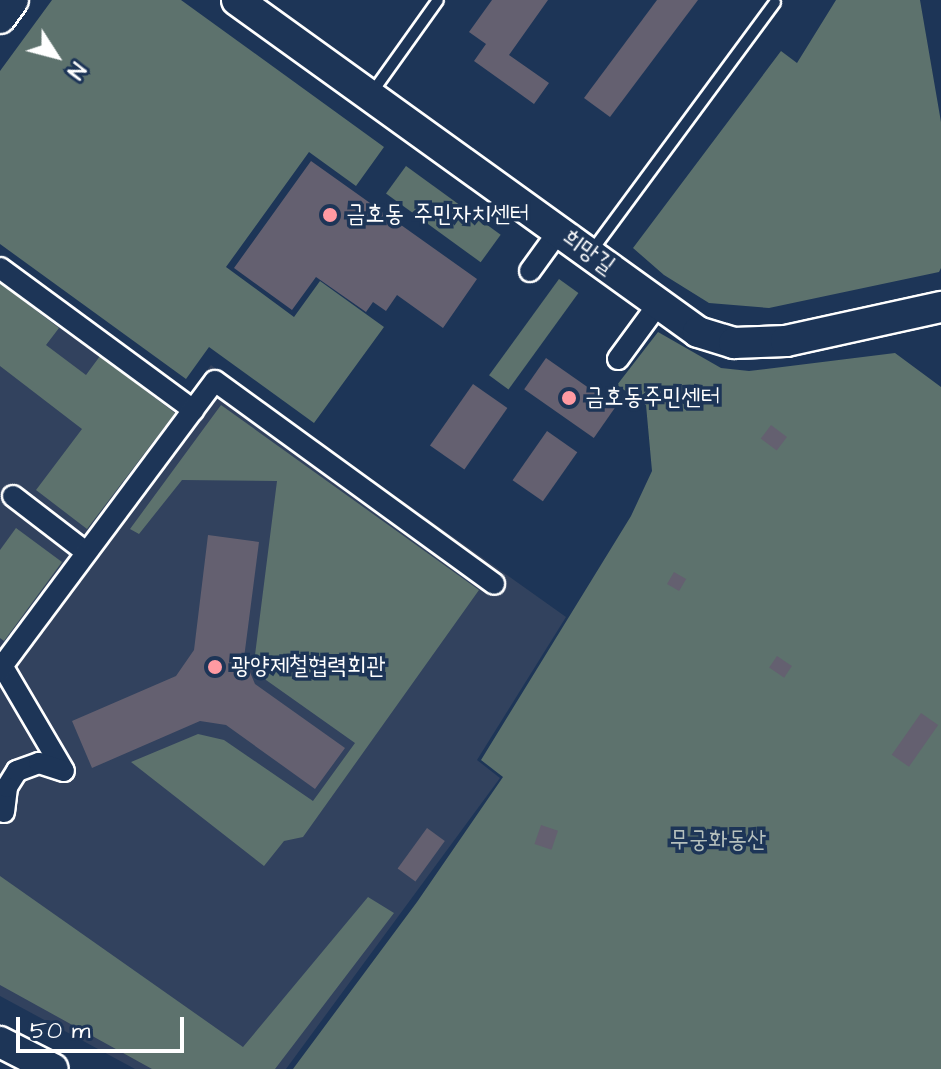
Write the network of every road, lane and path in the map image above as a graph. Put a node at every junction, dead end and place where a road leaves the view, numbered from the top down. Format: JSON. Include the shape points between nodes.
{"nodes":[{"id":1,"x":13,"y":0,"type":"edge"},
{"id":2,"x":237,"y":0,"type":"edge"},
{"id":3,"x":438,"y":0,"type":"edge"},
{"id":4,"x":775,"y":2,"type":"edge"},
{"id":5,"x":0,"y":18,"type":"edge"},
{"id":6,"x":370,"y":96,"type":"junction"},
{"id":7,"x":559,"y":231,"type":"junction"},
{"id":8,"x":590,"y":254,"type":"junction"},
{"id":9,"x":0,"y":268,"type":"edge"},
{"id":10,"x":530,"y":271,"type":"dead end"},
{"id":11,"x":659,"y":303,"type":"junction"},
{"id":12,"x":941,"y":307,"type":"edge"},
{"id":13,"x":618,"y":359,"type":"dead end"},
{"id":14,"x":193,"y":410,"type":"junction"},
{"id":15,"x":13,"y":496,"type":"dead end"},
{"id":16,"x":86,"y":552,"type":"junction"},
{"id":17,"x":494,"y":584,"type":"dead end"},
{"id":18,"x":1,"y":665,"type":"edge"},
{"id":19,"x":0,"y":800,"type":"edge"},
{"id":20,"x":0,"y":1042,"type":"edge"},
{"id":21,"x":53,"y":1069,"type":"edge"}],
"edges":[{"from":1,"to":5,"type":"street"},
{"from":2,"to":6,"type":"street","name":"희망길"},
{"from":3,"to":6,"type":"lane"},
{"from":4,"to":8,"type":"lane"},
{"from":6,"to":7,"type":"street","name":"희망길"},
{"from":7,"to":8,"type":"street","name":"희망길"},
{"from":7,"to":10,"type":"street"},
{"from":8,"to":11,"type":"street","name":"희망길"},
{"from":9,"to":14,"type":"street"},
{"from":11,"to":12,"type":"street","name":"희망길","via":[[698,332],[734,343],[786,341]]},
{"from":11,"to":13,"type":"street"},
{"from":14,"to":16,"type":"street"},
{"from":14,"to":17,"type":"street","via":[[215,381]]},
{"from":15,"to":16,"type":"street"},
{"from":16,"to":18,"type":"street"},
{"from":18,"to":19,"type":"street","via":[[64,771],[39,763],[17,771],[7,787],[4,812]]},
{"from":20,"to":21,"type":"street"}]}
